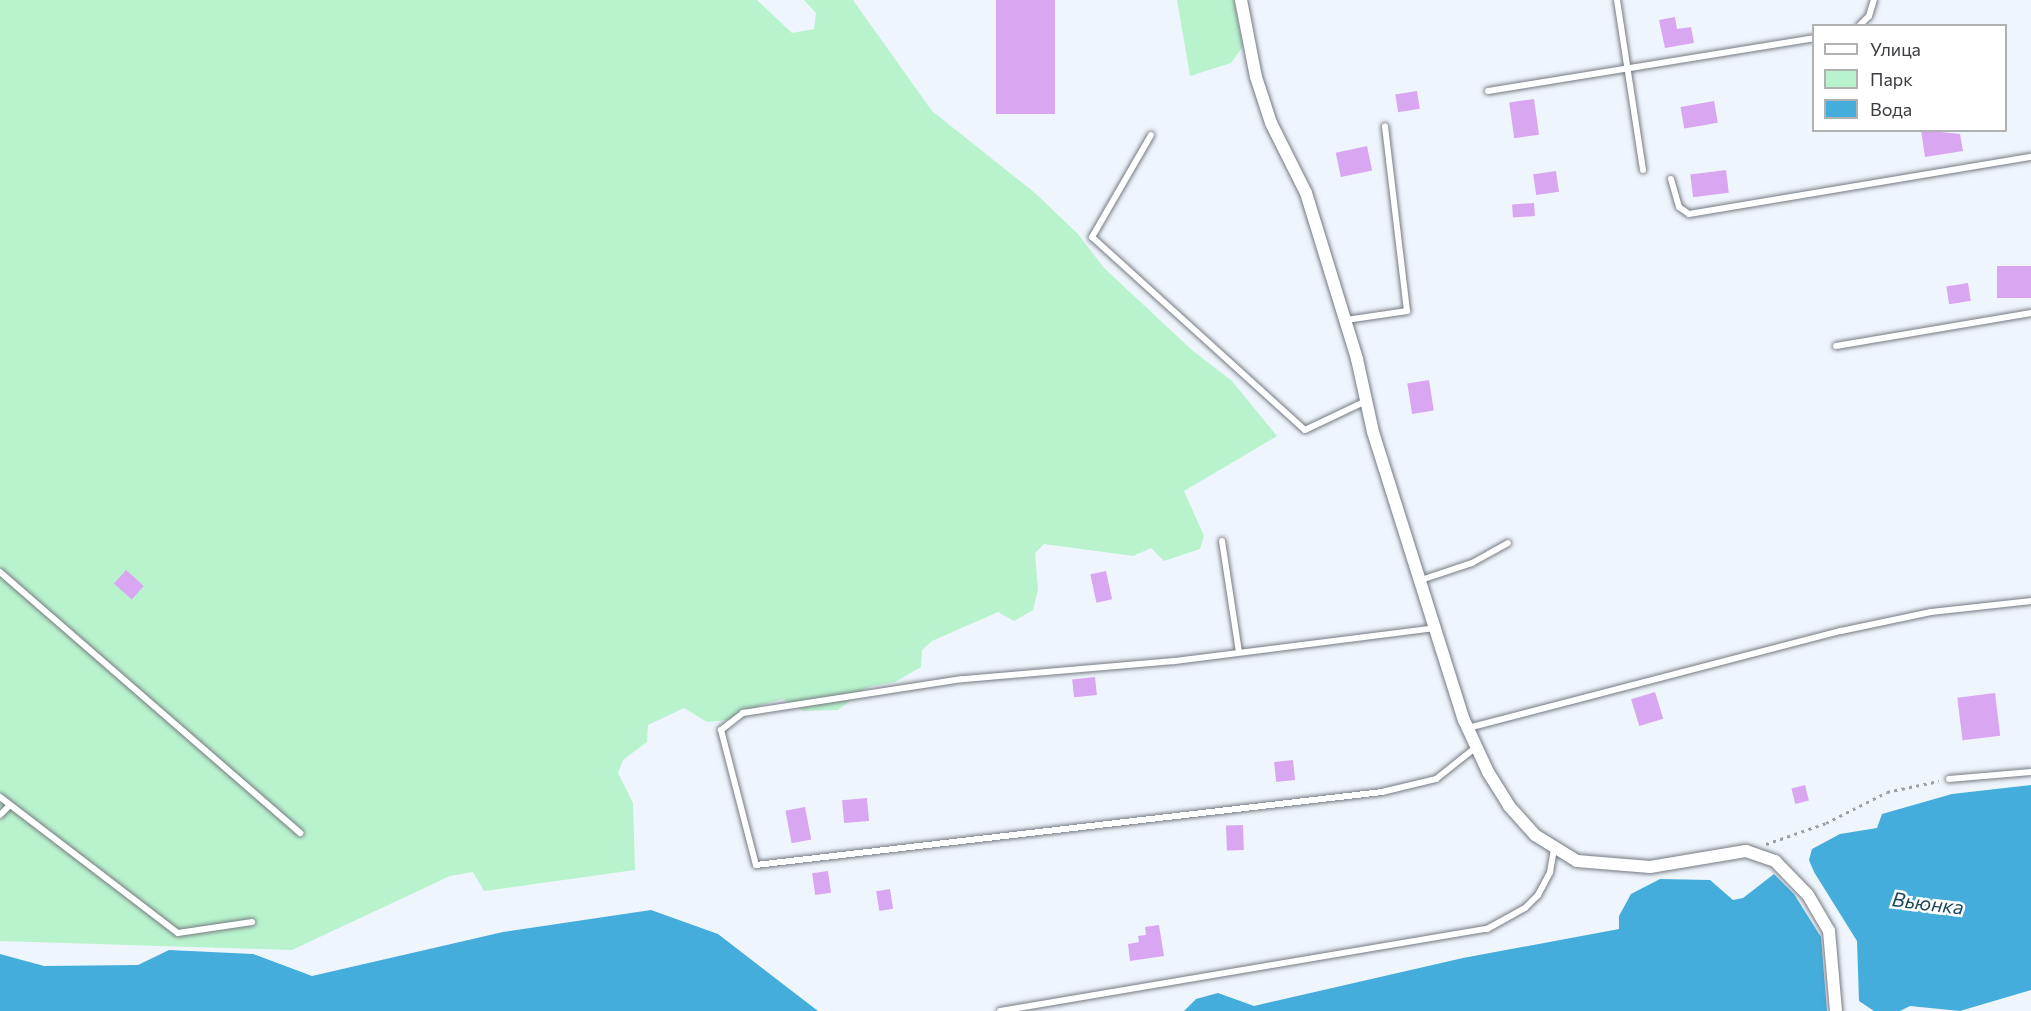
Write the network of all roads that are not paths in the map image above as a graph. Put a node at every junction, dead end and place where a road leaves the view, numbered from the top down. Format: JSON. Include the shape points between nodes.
{"nodes":[{"id":1,"x":1241,"y":0,"type":"edge"},
{"id":2,"x":1617,"y":0,"type":"edge"},
{"id":3,"x":1874,"y":0,"type":"edge"},
{"id":4,"x":1861,"y":24,"type":"edge"},
{"id":5,"x":1812,"y":38,"type":"edge"},
{"id":6,"x":1628,"y":70,"type":"junction"},
{"id":7,"x":1488,"y":91,"type":"dead end"},
{"id":8,"x":1385,"y":126,"type":"dead end"},
{"id":9,"x":1151,"y":135,"type":"dead end"},
{"id":10,"x":2031,"y":157,"type":"edge"},
{"id":11,"x":1643,"y":170,"type":"dead end"},
{"id":12,"x":1671,"y":179,"type":"dead end"},
{"id":13,"x":2031,"y":313,"type":"edge"},
{"id":14,"x":1346,"y":320,"type":"junction"},
{"id":15,"x":1836,"y":345,"type":"dead end"},
{"id":16,"x":1366,"y":401,"type":"junction"},
{"id":17,"x":1222,"y":541,"type":"dead end"},
{"id":18,"x":1508,"y":543,"type":"dead end"},
{"id":19,"x":0,"y":572,"type":"edge"},
{"id":20,"x":1421,"y":580,"type":"junction"},
{"id":21,"x":2031,"y":601,"type":"edge"},
{"id":22,"x":1436,"y":628,"type":"junction"},
{"id":23,"x":1239,"y":652,"type":"junction"},
{"id":24,"x":1468,"y":728,"type":"junction"},
{"id":25,"x":1475,"y":748,"type":"junction"},
{"id":26,"x":2031,"y":772,"type":"edge"},
{"id":27,"x":1949,"y":779,"type":"road end"},
{"id":28,"x":0,"y":797,"type":"edge"},
{"id":29,"x":10,"y":805,"type":"junction"},
{"id":30,"x":0,"y":815,"type":"edge"},
{"id":31,"x":300,"y":833,"type":"dead end"},
{"id":32,"x":1554,"y":849,"type":"junction"},
{"id":33,"x":252,"y":922,"type":"dead end"},
{"id":34,"x":1000,"y":1011,"type":"edge"},
{"id":35,"x":1836,"y":1011,"type":"edge"}],
"edges":[{"from":1,"to":14,"type":"street","via":[[1256,77],[1271,123],[1306,193]]},
{"from":2,"to":6,"type":"lane"},
{"from":3,"to":4,"type":"lane","via":[[1869,16]]},
{"from":5,"to":6,"type":"lane"},
{"from":6,"to":7,"type":"lane"},
{"from":6,"to":11,"type":"lane"},
{"from":8,"to":14,"type":"lane","via":[[1407,311]]},
{"from":9,"to":16,"type":"lane","via":[[1092,237],[1305,430]]},
{"from":10,"to":12,"type":"lane","via":[[1689,214],[1679,207]]},
{"from":13,"to":15,"type":"lane"},
{"from":14,"to":16,"type":"street"},
{"from":16,"to":20,"type":"street"},
{"from":17,"to":23,"type":"lane"},
{"from":18,"to":20,"type":"lane","via":[[1472,563]]},
{"from":19,"to":31,"type":"lane"},
{"from":20,"to":22,"type":"street"},
{"from":21,"to":24,"type":"lane","via":[[1931,612],[1841,631]]},
{"from":22,"to":23,"type":"lane"},
{"from":22,"to":24,"type":"street"},
{"from":23,"to":25,"type":"lane","via":[[962,679],[743,713],[721,730],[756,865],[1382,792],[1436,779]]},
{"from":24,"to":25,"type":"street"},
{"from":25,"to":32,"type":"street","via":[[1509,806],[1535,835]]},
{"from":26,"to":27,"type":"lane"},
{"from":28,"to":29,"type":"lane"},
{"from":29,"to":30,"type":"lane"},
{"from":29,"to":33,"type":"lane","via":[[178,933]]},
{"from":32,"to":34,"type":"lane","via":[[1550,873],[1538,895],[1525,908],[1487,929]]},
{"from":32,"to":35,"type":"street","via":[[1592,864],[1650,867],[1746,851],[1766,856],[1787,870],[1823,917],[1833,945]]}]}
